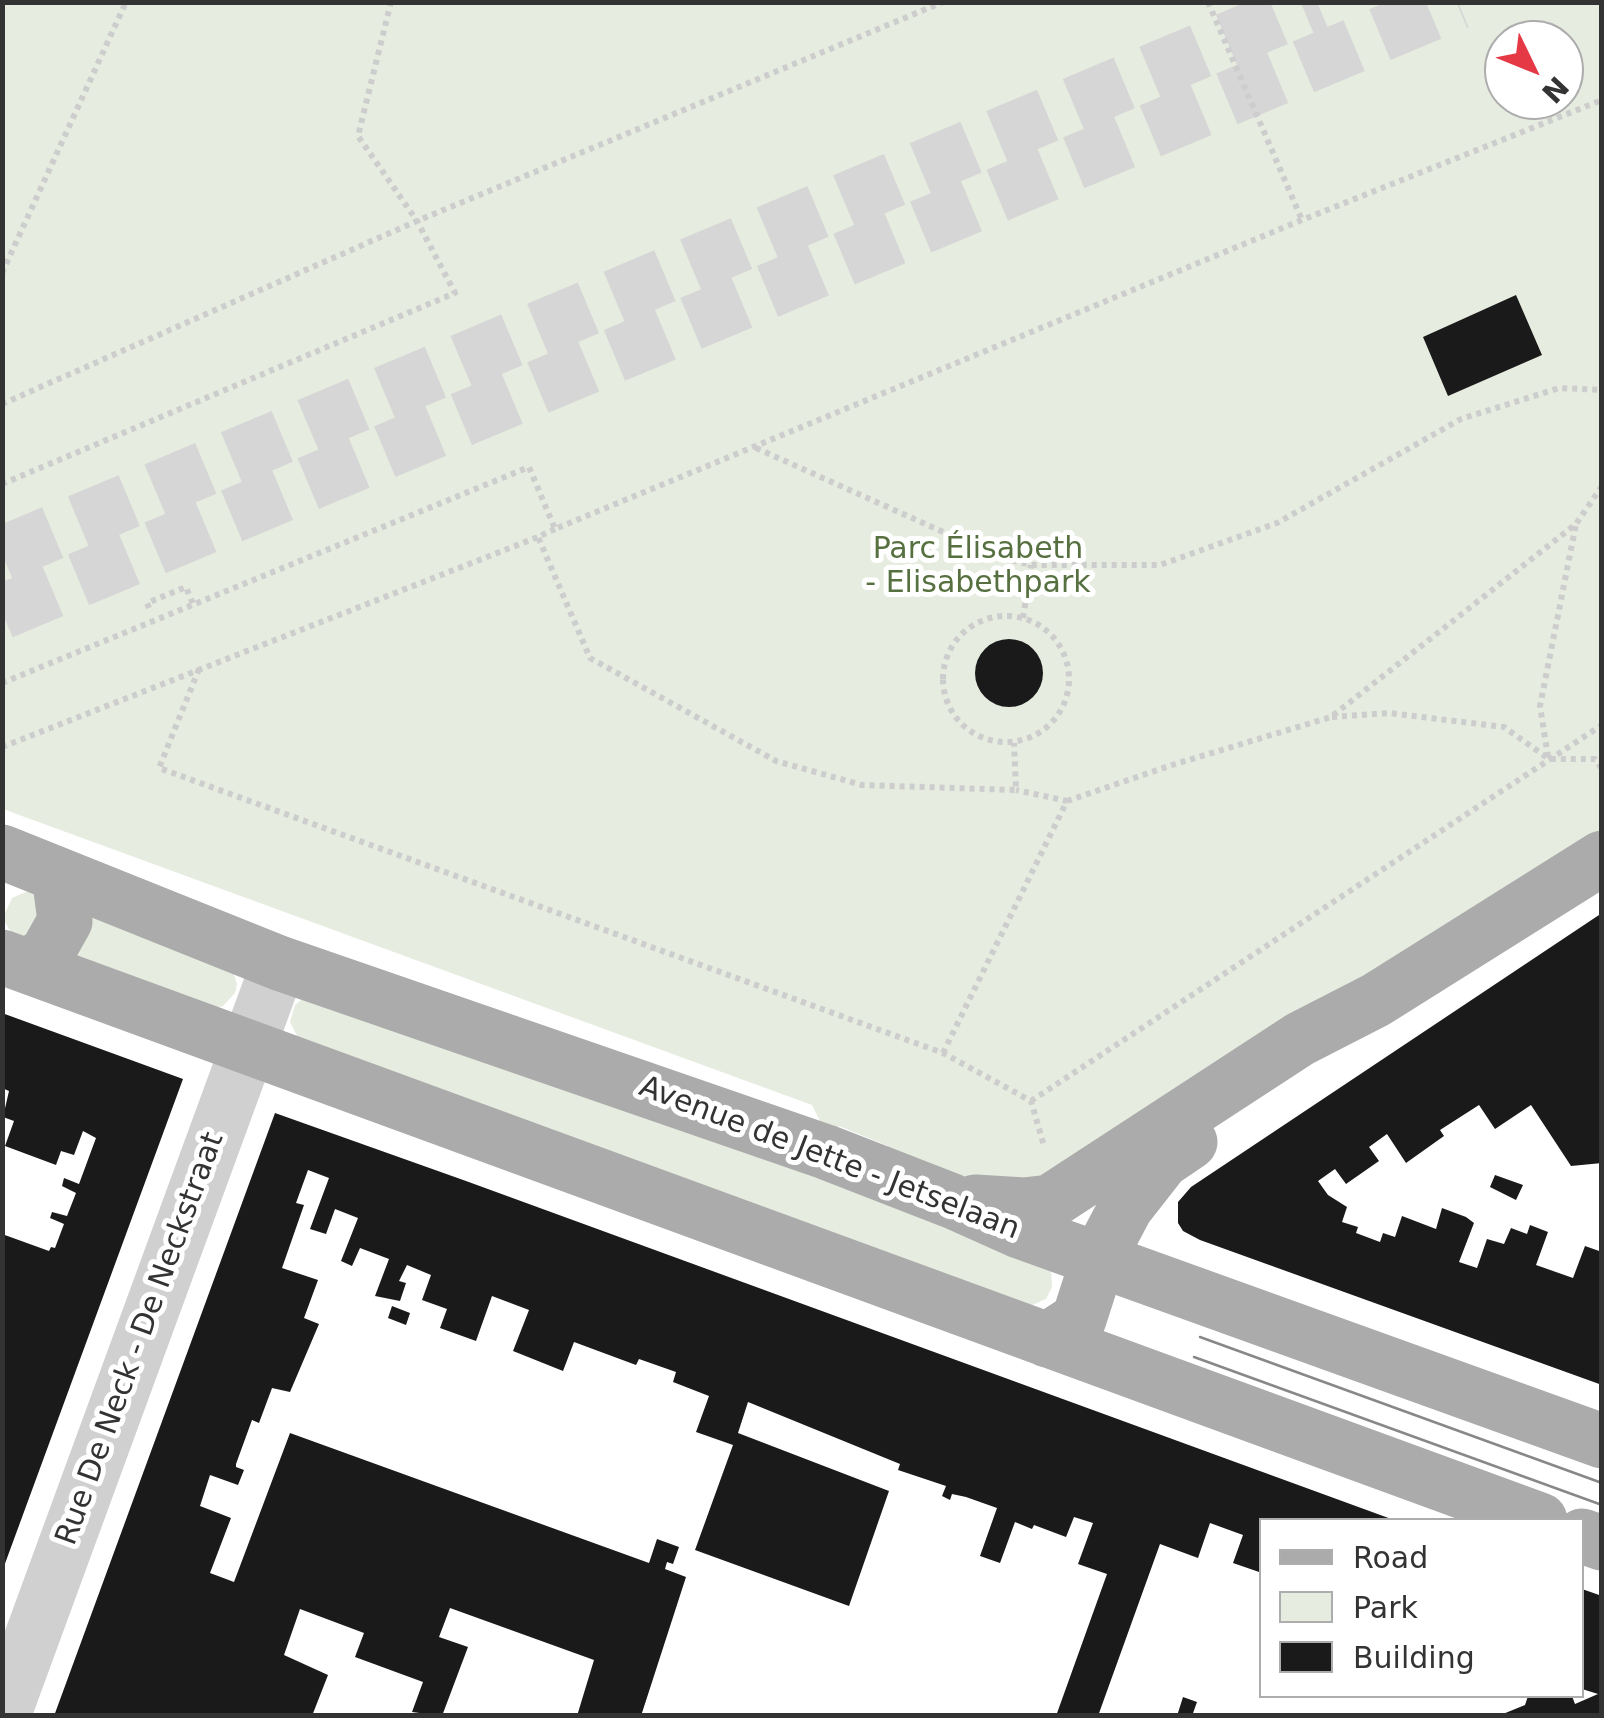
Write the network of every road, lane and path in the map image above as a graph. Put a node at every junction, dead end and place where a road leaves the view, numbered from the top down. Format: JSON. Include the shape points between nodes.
{"nodes":[{"id":1,"x":126,"y":2,"type":"edge"},
{"id":2,"x":391,"y":2,"type":"edge"},
{"id":3,"x":942,"y":2,"type":"edge"},
{"id":4,"x":1208,"y":2,"type":"edge"},
{"id":5,"x":1602,"y":100,"type":"edge"},
{"id":6,"x":1302,"y":220,"type":"junction"},
{"id":7,"x":416,"y":222,"type":"junction"},
{"id":8,"x":2,"y":273,"type":"edge"},
{"id":9,"x":1602,"y":390,"type":"edge"},
{"id":10,"x":2,"y":404,"type":"edge"},
{"id":11,"x":755,"y":448,"type":"junction"},
{"id":12,"x":2,"y":484,"type":"edge"},
{"id":13,"x":1602,"y":486,"type":"edge"},
{"id":14,"x":1576,"y":524,"type":"junction"},
{"id":15,"x":556,"y":529,"type":"junction"},
{"id":16,"x":538,"y":538,"type":"junction"},
{"id":17,"x":1031,"y":565,"type":"junction"},
{"id":18,"x":193,"y":604,"type":"junction"},
{"id":19,"x":149,"y":608,"type":"dead end"},
{"id":20,"x":1024,"y":618,"type":"junction"},
{"id":21,"x":199,"y":669,"type":"junction"},
{"id":22,"x":2,"y":683,"type":"edge"},
{"id":23,"x":1330,"y":718,"type":"junction"},
{"id":24,"x":1602,"y":725,"type":"edge"},
{"id":25,"x":1014,"y":742,"type":"junction"},
{"id":26,"x":2,"y":747,"type":"edge"},
{"id":27,"x":1548,"y":758,"type":"junction"},
{"id":28,"x":1602,"y":769,"type":"edge"},
{"id":29,"x":1016,"y":790,"type":"junction"},
{"id":30,"x":1067,"y":801,"type":"junction"},
{"id":31,"x":1602,"y":858,"type":"edge"},
{"id":32,"x":21,"y":864,"type":"edge"},
{"id":33,"x":16,"y":962,"type":"edge"},
{"id":34,"x":278,"y":962,"type":"junction"},
{"id":35,"x":1376,"y":1000,"type":"junction"},
{"id":36,"x":248,"y":1045,"type":"junction"},
{"id":37,"x":943,"y":1053,"type":"junction"},
{"id":38,"x":1031,"y":1101,"type":"junction"},
{"id":39,"x":1048,"y":1159,"type":"dead end"},
{"id":40,"x":952,"y":1201,"type":"junction"},
{"id":41,"x":1098,"y":1260,"type":"junction"},
{"id":42,"x":1047,"y":1340,"type":"junction"},
{"id":43,"x":1602,"y":1441,"type":"edge"},
{"id":44,"x":1535,"y":1518,"type":"edge"},
{"id":45,"x":3,"y":1716,"type":"edge"}],
"edges":[{"from":1,"to":8,"type":"path"},
{"from":2,"to":7,"type":"path","via":[[358,136]]},
{"from":3,"to":7,"type":"path"},
{"from":4,"to":6,"type":"path"},
{"from":5,"to":6,"type":"path"},
{"from":6,"to":11,"type":"path"},
{"from":7,"to":10,"type":"path"},
{"from":7,"to":12,"type":"path","via":[[455,292]]},
{"from":9,"to":17,"type":"path","via":[[1558,388],[1461,419],[1277,522],[1160,565]]},
{"from":11,"to":15,"type":"path"},
{"from":11,"to":17,"type":"path","via":[[998,557]]},
{"from":13,"to":14,"type":"path"},
{"from":14,"to":23,"type":"path"},
{"from":14,"to":27,"type":"path","via":[[1540,706]]},
{"from":15,"to":16,"type":"path"},
{"from":15,"to":18,"type":"path","via":[[530,467]]},
{"from":16,"to":21,"type":"path"},
{"from":16,"to":29,"type":"path","via":[[590,658],[776,762],[862,784]]},
{"from":17,"to":20,"type":"path"},
{"from":18,"to":19,"type":"path","via":[[186,587],[147,603]]},
{"from":18,"to":22,"type":"path"},
{"from":20,"to":25,"type":"path","via":[[1061,648],[1068,684],[1056,718]]},
{"from":20,"to":25,"type":"path","via":[[999,616],[975,624],[945,662],[943,687],[967,730]]},
{"from":21,"to":26,"type":"path"},
{"from":21,"to":37,"type":"path","via":[[159,768]]},
{"from":23,"to":27,"type":"path","via":[[1389,713],[1504,727]]},
{"from":23,"to":30,"type":"path"},
{"from":24,"to":27,"type":"path"},
{"from":25,"to":29,"type":"path"},
{"from":27,"to":28,"type":"path","via":[[1595,759]]},
{"from":27,"to":38,"type":"path"},
{"from":29,"to":30,"type":"path"},
{"from":30,"to":37,"type":"path"},
{"from":31,"to":35,"type":"main road"},
{"from":32,"to":33,"type":"main road","name":"Avenue de Jette - Jetselaan","via":[[64,922],[46,952]]},
{"from":32,"to":34,"type":"main road","name":"Avenue de Jette - Jetselaan"},
{"from":33,"to":36,"type":"main road","name":"Avenue de Jette - Jetselaan"},
{"from":34,"to":36,"type":"street","name":"Rue De Neck - De Neckstraat"},
{"from":34,"to":40,"type":"main road","name":"Avenue de Jette - Jetselaan"},
{"from":35,"to":40,"type":"main road","via":[[1300,1038],[1050,1202]]},
{"from":35,"to":41,"type":"main road","via":[[1314,1058],[1162,1161],[1126,1206]]},
{"from":36,"to":42,"type":"main road","name":"Avenue de Jette - Jetselaan"},
{"from":36,"to":45,"type":"street","name":"Rue De Neck - De Neckstraat"},
{"from":37,"to":38,"type":"path"},
{"from":38,"to":39,"type":"path"},
{"from":40,"to":41,"type":"main road","name":"Avenue de Jette - Jetselaan"},
{"from":41,"to":42,"type":"main road","via":[[1079,1318]]},
{"from":41,"to":43,"type":"main road","name":"Avenue de Jette - Jetselaan"},
{"from":42,"to":44,"type":"main road","name":"Avenue de Jette - Jetselaan"}]}
